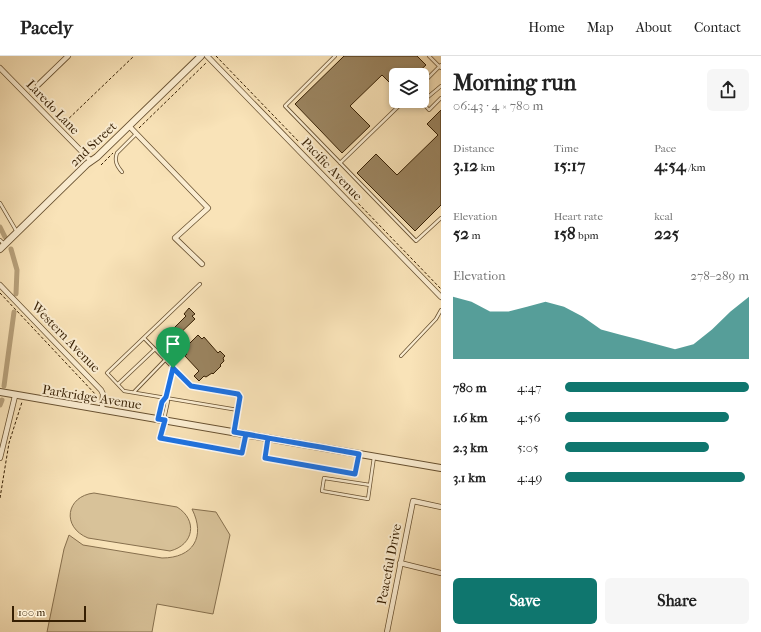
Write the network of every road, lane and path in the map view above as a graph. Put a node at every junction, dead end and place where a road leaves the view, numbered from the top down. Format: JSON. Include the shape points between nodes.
{"nodes":[{"id":1,"x":68,"y":56,"type":"edge"},
{"id":2,"x":134,"y":56,"type":"edge"},
{"id":3,"x":201,"y":56,"type":"edge"},
{"id":4,"x":216,"y":56,"type":"edge"},
{"id":5,"x":335,"y":56,"type":"edge"},
{"id":6,"x":429,"y":56,"type":"edge"},
{"id":7,"x":209,"y":57,"type":"edge"},
{"id":8,"x":441,"y":66,"type":"edge"},
{"id":9,"x":0,"y":68,"type":"edge"},
{"id":10,"x":429,"y":77,"type":"edge"},
{"id":11,"x":38,"y":85,"type":"joint"},
{"id":12,"x":441,"y":86,"type":"edge"},
{"id":13,"x":29,"y":91,"type":"dead end"},
{"id":14,"x":429,"y":96,"type":"edge"},
{"id":15,"x":441,"y":98,"type":"edge"},
{"id":16,"x":397,"y":108,"type":"edge"},
{"id":17,"x":427,"y":108,"type":"edge"},
{"id":18,"x":60,"y":124,"type":"dead end"},
{"id":19,"x":129,"y":126,"type":"junction"},
{"id":20,"x":136,"y":133,"type":"junction"},
{"id":21,"x":116,"y":150,"type":"dead end"},
{"id":22,"x":91,"y":161,"type":"junction"},
{"id":23,"x":340,"y":163,"type":"junction"},
{"id":24,"x":101,"y":165,"type":"dead end"},
{"id":25,"x":122,"y":172,"type":"dead end"},
{"id":26,"x":0,"y":203,"type":"edge"},
{"id":27,"x":441,"y":218,"type":"edge"},
{"id":28,"x":17,"y":232,"type":"junction"},
{"id":29,"x":2,"y":245,"type":"edge"},
{"id":30,"x":202,"y":264,"type":"dead end"},
{"id":31,"x":200,"y":284,"type":"dead end"},
{"id":32,"x":0,"y":285,"type":"edge"},
{"id":33,"x":441,"y":289,"type":"edge"},
{"id":34,"x":0,"y":293,"type":"edge"},
{"id":35,"x":441,"y":297,"type":"edge"},
{"id":36,"x":441,"y":310,"type":"edge"},
{"id":37,"x":144,"y":338,"type":"junction"},
{"id":38,"x":155,"y":349,"type":"junction"},
{"id":39,"x":401,"y":356,"type":"dead end"},
{"id":40,"x":166,"y":360,"type":"junction"},
{"id":41,"x":173,"y":368,"type":"junction"},
{"id":42,"x":118,"y":384,"type":"junction"},
{"id":43,"x":0,"y":392,"type":"edge"},
{"id":44,"x":134,"y":392,"type":"junction"},
{"id":45,"x":16,"y":396,"type":"junction"},
{"id":46,"x":23,"y":397,"type":"junction"},
{"id":47,"x":99,"y":397,"type":"dead end"},
{"id":48,"x":166,"y":397,"type":"junction"},
{"id":49,"x":102,"y":410,"type":"junction"},
{"id":50,"x":238,"y":410,"type":"junction"},
{"id":51,"x":162,"y":419,"type":"junction"},
{"id":52,"x":234,"y":432,"type":"junction"},
{"id":53,"x":246,"y":434,"type":"junction"},
{"id":54,"x":268,"y":438,"type":"junction"},
{"id":55,"x":359,"y":454,"type":"junction"},
{"id":56,"x":374,"y":456,"type":"junction"},
{"id":57,"x":0,"y":458,"type":"edge"},
{"id":58,"x":441,"y":468,"type":"edge"},
{"id":59,"x":370,"y":485,"type":"junction"},
{"id":60,"x":0,"y":498,"type":"edge"},
{"id":61,"x":441,"y":507,"type":"edge"},
{"id":62,"x":400,"y":563,"type":"junction"},
{"id":63,"x":441,"y":573,"type":"edge"},
{"id":64,"x":387,"y":632,"type":"edge"}],
"edges":[{"from":1,"to":11,"type":"street"},
{"from":2,"to":18,"type":"path","via":[[63,125]]},
{"from":3,"to":19,"type":"street","name":"2nd Street"},
{"from":4,"to":33,"type":"path"},
{"from":5,"to":23,"type":"lane","via":[[285,106]]},
{"from":6,"to":8,"type":"lane"},
{"from":7,"to":20,"type":"path"},
{"from":7,"to":35,"type":"street","name":"Pacific Avenue"},
{"from":8,"to":10,"type":"lane"},
{"from":9,"to":22,"type":"street","name":"Laredo Lane"},
{"from":11,"to":13,"type":"path"},
{"from":12,"to":14,"type":"lane"},
{"from":15,"to":17,"type":"lane","via":[[429,110]]},
{"from":16,"to":23,"type":"lane"},
{"from":19,"to":20,"type":"street"},
{"from":19,"to":22,"type":"street","name":"2nd Street"},
{"from":20,"to":25,"type":"lane","via":[[115,158]]},
{"from":20,"to":30,"type":"street","via":[[208,208],[175,238]]},
{"from":21,"to":24,"type":"path"},
{"from":22,"to":28,"type":"street","name":"2nd Street"},
{"from":23,"to":27,"type":"lane","via":[[416,241]]},
{"from":26,"to":28,"type":"lane"},
{"from":28,"to":29,"type":"street","name":"2nd Street"},
{"from":31,"to":37,"type":"lane"},
{"from":32,"to":49,"type":"street","name":"Western Avenue","via":[[101,390]]},
{"from":34,"to":47,"type":"path"},
{"from":36,"to":39,"type":"lane","via":[[436,319]]},
{"from":37,"to":38,"type":"lane"},
{"from":37,"to":42,"type":"lane","via":[[107,373]]},
{"from":38,"to":40,"type":"lane"},
{"from":38,"to":42,"type":"lane"},
{"from":40,"to":41,"type":"lane"},
{"from":40,"to":44,"type":"lane"},
{"from":41,"to":48,"type":"lane"},
{"from":41,"to":50,"type":"lane","via":[[191,386],[238,394]]},
{"from":42,"to":44,"type":"lane","via":[[124,391]]},
{"from":43,"to":45,"type":"street","name":"Parkridge Avenue"},
{"from":44,"to":48,"type":"lane"},
{"from":45,"to":46,"type":"street","name":"Parkridge Avenue"},
{"from":45,"to":57,"type":"street"},
{"from":46,"to":49,"type":"street","name":"Parkridge Avenue"},
{"from":46,"to":60,"type":"path","via":[[9,443]]},
{"from":48,"to":50,"type":"lane"},
{"from":48,"to":51,"type":"lane","via":[[162,402]]},
{"from":48,"to":51,"type":"lane","via":[[168,402]]},
{"from":49,"to":51,"type":"street","name":"Parkridge Avenue"},
{"from":50,"to":52,"type":"lane"},
{"from":51,"to":52,"type":"street","name":"Parkridge Avenue"},
{"from":51,"to":53,"type":"lane","via":[[160,438],[242,453]]},
{"from":52,"to":53,"type":"street","name":"Parkridge Avenue"},
{"from":53,"to":54,"type":"street","name":"Parkridge Avenue"},
{"from":54,"to":55,"type":"street","name":"Parkridge Avenue"},
{"from":54,"to":55,"type":"lane","via":[[265,458],[355,474]]},
{"from":55,"to":56,"type":"street","name":"Parkridge Avenue"},
{"from":56,"to":58,"type":"street","name":"Parkridge Avenue"},
{"from":56,"to":59,"type":"lane"},
{"from":59,"to":59,"type":"lane","via":[[368,499],[322,491],[324,478]]},
{"from":61,"to":62,"type":"street","name":"Peaceful Drive","via":[[413,500]]},
{"from":62,"to":63,"type":"street"},
{"from":62,"to":64,"type":"street","name":"Peaceful Drive"}]}
